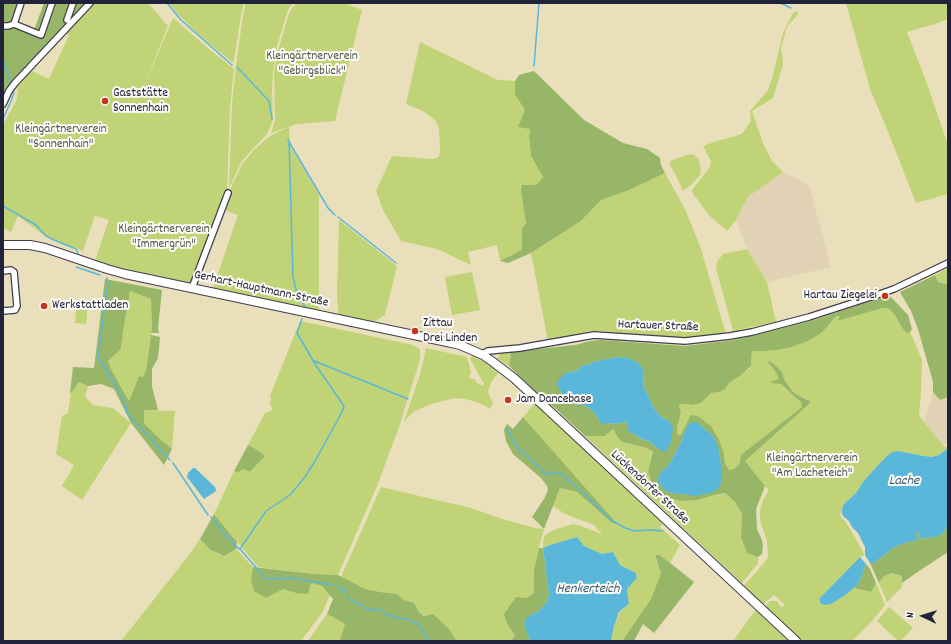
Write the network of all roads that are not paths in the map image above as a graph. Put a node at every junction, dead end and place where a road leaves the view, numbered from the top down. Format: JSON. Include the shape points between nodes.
{"nodes":[{"id":1,"x":21,"y":3,"type":"edge"},
{"id":2,"x":52,"y":3,"type":"edge"},
{"id":3,"x":73,"y":3,"type":"edge"},
{"id":4,"x":90,"y":3,"type":"edge"},
{"id":5,"x":67,"y":20,"type":"dead end"},
{"id":6,"x":14,"y":24,"type":"junction"},
{"id":7,"x":3,"y":26,"type":"edge"},
{"id":8,"x":3,"y":104,"type":"edge"},
{"id":9,"x":228,"y":193,"type":"dead end"},
{"id":10,"x":3,"y":245,"type":"edge"},
{"id":11,"x":948,"y":263,"type":"edge"},
{"id":12,"x":3,"y":271,"type":"edge"},
{"id":13,"x":192,"y":288,"type":"junction"},
{"id":14,"x":3,"y":311,"type":"edge"},
{"id":15,"x":483,"y":355,"type":"junction"},
{"id":16,"x":796,"y":641,"type":"edge"}],
"edges":[{"from":1,"to":6,"type":"street"},
{"from":2,"to":6,"type":"street","via":[[42,35]]},
{"from":3,"to":5,"type":"street"},
{"from":4,"to":8,"type":"street","via":[[14,84]]},
{"from":6,"to":7,"type":"street"},
{"from":9,"to":13,"type":"street"},
{"from":10,"to":13,"type":"main road","name":"Gerhart-Hauptmann-Straße","via":[[50,249],[125,274]]},
{"from":11,"to":15,"type":"street","name":"Hartauer Straße","via":[[877,295],[827,312],[752,332],[685,341],[594,335],[488,351]]},
{"from":12,"to":14,"type":"street","via":[[14,272],[17,306],[15,310]]},
{"from":13,"to":15,"type":"main road","name":"Gerhart-Hauptmann-Straße","via":[[460,345]]},
{"from":15,"to":16,"type":"main road","name":"Lückendorfer Straße","via":[[514,378]]}]}
